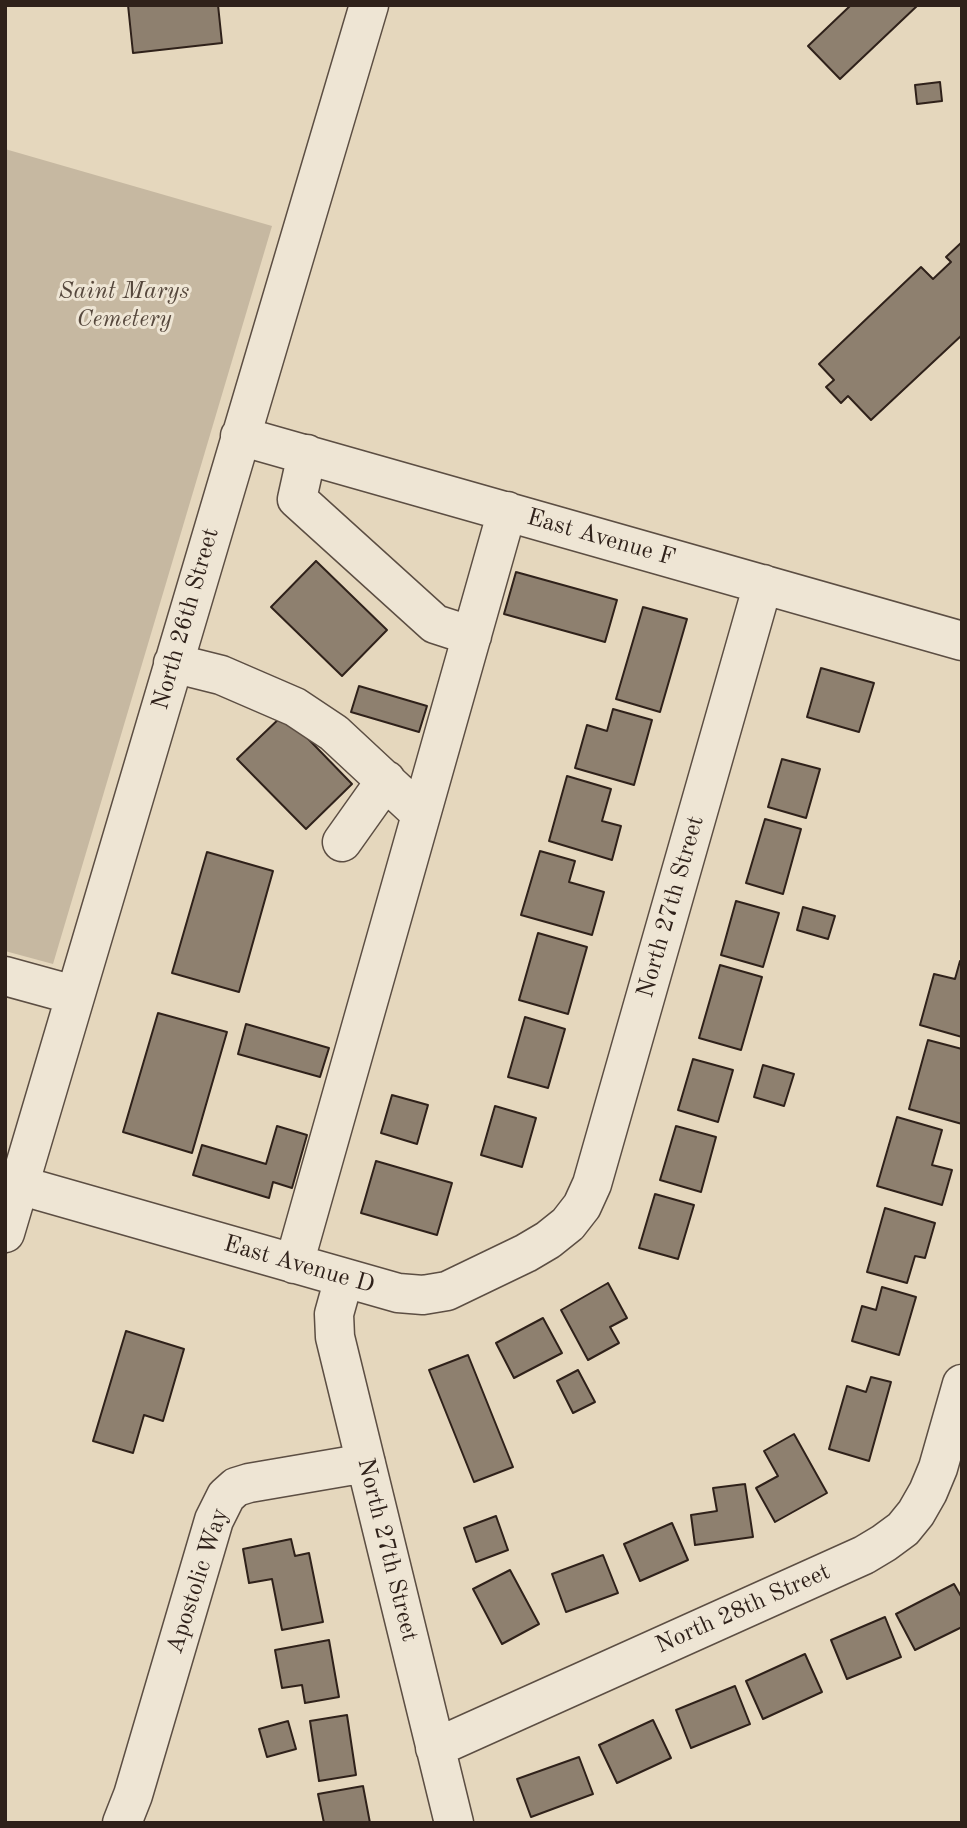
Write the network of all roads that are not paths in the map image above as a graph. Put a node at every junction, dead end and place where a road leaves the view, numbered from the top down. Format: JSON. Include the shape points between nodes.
{"nodes":[{"id":1,"x":369,"y":5,"type":"edge"},
{"id":2,"x":240,"y":436,"type":"junction"},
{"id":3,"x":307,"y":454,"type":"junction"},
{"id":4,"x":507,"y":511,"type":"junction"},
{"id":5,"x":763,"y":584,"type":"junction"},
{"id":6,"x":472,"y":636,"type":"junction"},
{"id":7,"x":962,"y":641,"type":"edge"},
{"id":8,"x":173,"y":663,"type":"junction"},
{"id":9,"x":386,"y":780,"type":"junction"},
{"id":10,"x":421,"y":814,"type":"junction"},
{"id":11,"x":342,"y":842,"type":"dead end"},
{"id":12,"x":5,"y":976,"type":"edge"},
{"id":13,"x":74,"y":995,"type":"junction"},
{"id":14,"x":19,"y":1185,"type":"junction"},
{"id":15,"x":568,"y":1224,"type":"joint"},
{"id":16,"x":5,"y":1233,"type":"edge"},
{"id":17,"x":294,"y":1264,"type":"junction"},
{"id":18,"x":344,"y":1278,"type":"junction"},
{"id":19,"x":962,"y":1384,"type":"edge"},
{"id":20,"x":366,"y":1463,"type":"junction"},
{"id":21,"x":435,"y":1748,"type":"junction"},
{"id":22,"x":122,"y":1823,"type":"edge"},
{"id":23,"x":454,"y":1823,"type":"edge"}],
"edges":[{"from":1,"to":2,"type":"street","name":"North 26th Street"},
{"from":2,"to":3,"type":"street","name":"East Avenue F"},
{"from":2,"to":8,"type":"street","name":"North 26th Street"},
{"from":3,"to":4,"type":"street","name":"East Avenue F"},
{"from":3,"to":6,"type":"street","via":[[297,499],[435,624]]},
{"from":4,"to":5,"type":"street","name":"East Avenue F"},
{"from":4,"to":6,"type":"street"},
{"from":5,"to":7,"type":"street","name":"East Avenue F"},
{"from":5,"to":15,"type":"street","name":"North 27th Street","via":[[592,1184]]},
{"from":6,"to":10,"type":"street"},
{"from":8,"to":9,"type":"street","via":[[221,675],[295,707],[334,733]]},
{"from":8,"to":13,"type":"street","name":"North 26th Street"},
{"from":9,"to":10,"type":"street"},
{"from":9,"to":11,"type":"street"},
{"from":10,"to":17,"type":"street"},
{"from":12,"to":13,"type":"street"},
{"from":13,"to":14,"type":"street","name":"North 26th Street"},
{"from":14,"to":16,"type":"street","name":"North 26th Street"},
{"from":14,"to":17,"type":"street","name":"East Avenue D"},
{"from":15,"to":18,"type":"street","name":"East Avenue D","via":[[526,1253],[447,1291],[398,1293]]},
{"from":17,"to":18,"type":"street","name":"East Avenue D"},
{"from":18,"to":20,"type":"street","name":"North 27th Street","via":[[334,1314],[335,1337]]},
{"from":19,"to":21,"type":"street","name":"North 28th Street","via":[[928,1492],[903,1529],[884,1543]]},
{"from":20,"to":21,"type":"street","name":"North 27th Street"},
{"from":20,"to":22,"type":"street","name":"Apostolic Way","via":[[248,1483],[226,1496],[214,1520]]},
{"from":21,"to":23,"type":"street","name":"North 27th Street"}]}
